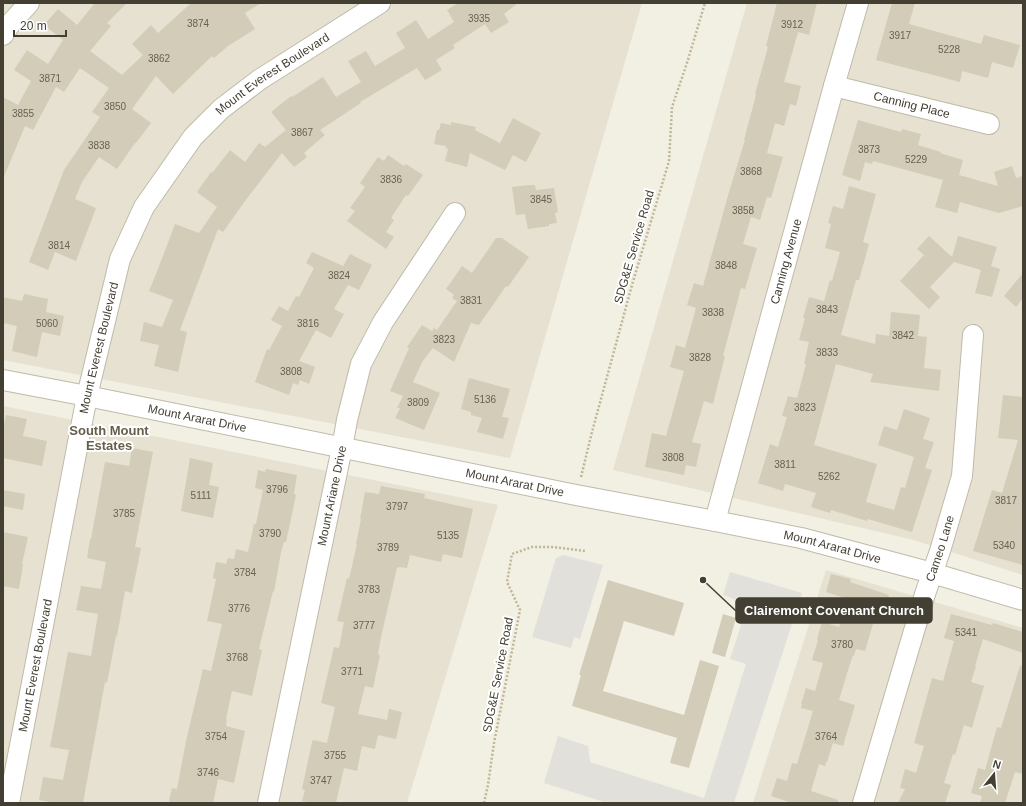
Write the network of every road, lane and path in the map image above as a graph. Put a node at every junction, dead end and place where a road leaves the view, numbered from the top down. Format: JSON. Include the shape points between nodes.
{"nodes":[{"id":1,"x":29,"y":3,"type":"edge"},
{"id":2,"x":380,"y":3,"type":"edge"},
{"id":3,"x":705,"y":3,"type":"edge"},
{"id":4,"x":858,"y":3,"type":"edge"},
{"id":5,"x":3,"y":35,"type":"edge"},
{"id":6,"x":834,"y":86,"type":"junction"},
{"id":7,"x":989,"y":124,"type":"dead end"},
{"id":8,"x":455,"y":213,"type":"dead end"},
{"id":9,"x":974,"y":335,"type":"dead end"},
{"id":10,"x":3,"y":380,"type":"edge"},
{"id":11,"x":87,"y":396,"type":"junction"},
{"id":12,"x":342,"y":448,"type":"junction"},
{"id":13,"x":576,"y":495,"type":"junction"},
{"id":14,"x":715,"y":521,"type":"junction"},
{"id":15,"x":585,"y":551,"type":"dead end"},
{"id":16,"x":932,"y":573,"type":"junction"},
{"id":17,"x":1023,"y":600,"type":"edge"},
{"id":18,"x":9,"y":803,"type":"edge"},
{"id":19,"x":268,"y":803,"type":"edge"},
{"id":20,"x":484,"y":803,"type":"edge"},
{"id":21,"x":863,"y":803,"type":"edge"}],
"edges":[{"from":1,"to":5,"type":"street"},
{"from":2,"to":11,"type":"street","name":"Mount Everest Boulevard","via":[[259,80],[221,109],[193,137],[144,207],[120,259]]},
{"from":3,"to":13,"type":"path","name":"SDG&E Service Road","via":[[672,107],[669,162],[632,285]]},
{"from":4,"to":6,"type":"street","name":"Canning Avenue"},
{"from":6,"to":7,"type":"street","name":"Canning Place"},
{"from":6,"to":14,"type":"street","name":"Canning Avenue"},
{"from":8,"to":12,"type":"street","name":"Mount Ariane Drive","via":[[383,322],[361,364]]},
{"from":9,"to":16,"type":"street","name":"Cameo Lane","via":[[962,476]]},
{"from":10,"to":11,"type":"street","name":"Mount Ararat Drive"},
{"from":11,"to":12,"type":"street","name":"Mount Ararat Drive"},
{"from":11,"to":18,"type":"street","name":"Mount Everest Boulevard"},
{"from":12,"to":13,"type":"street","name":"Mount Ararat Drive"},
{"from":12,"to":19,"type":"street","name":"Mount Ariane Drive"},
{"from":13,"to":14,"type":"street","name":"Mount Ararat Drive"},
{"from":14,"to":16,"type":"street","name":"Mount Ararat Drive","via":[[801,538]]},
{"from":15,"to":20,"type":"path","name":"SDG&E Service Road","via":[[532,547],[512,554],[507,582],[520,610]]},
{"from":16,"to":17,"type":"street","name":"Mount Ararat Drive"},
{"from":16,"to":21,"type":"street","name":"Cameo Lane"}]}
